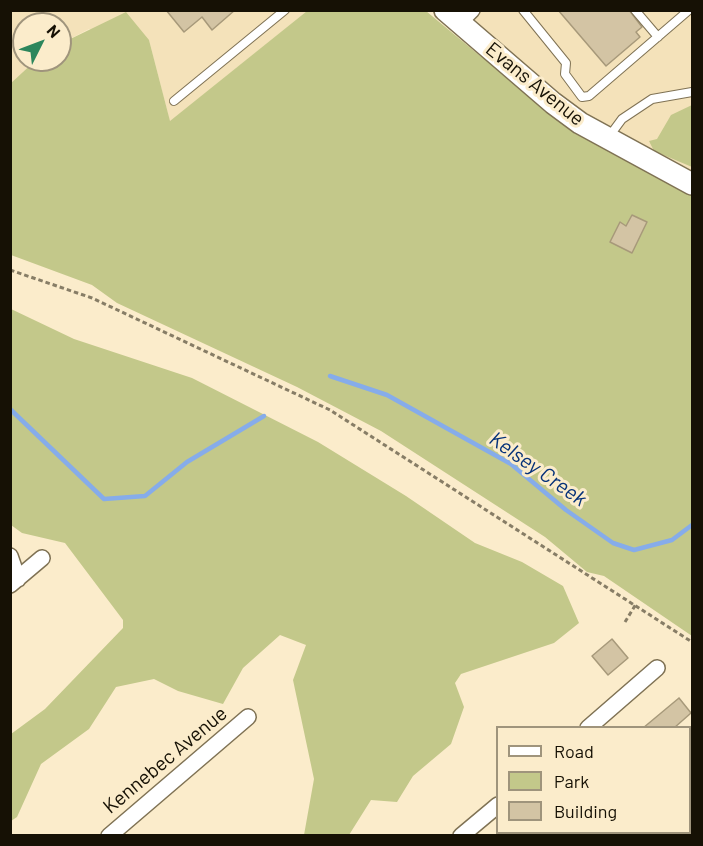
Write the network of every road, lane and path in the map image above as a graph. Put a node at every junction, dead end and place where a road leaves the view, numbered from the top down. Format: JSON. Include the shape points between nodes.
{"nodes":[{"id":1,"x":285,"y":10,"type":"edge"},
{"id":2,"x":523,"y":10,"type":"edge"},
{"id":3,"x":635,"y":10,"type":"edge"},
{"id":4,"x":689,"y":10,"type":"edge"},
{"id":5,"x":459,"y":14,"type":"edge"},
{"id":6,"x":657,"y":37,"type":"junction"},
{"id":7,"x":693,"y":92,"type":"edge"},
{"id":8,"x":174,"y":100,"type":"dead end"},
{"id":9,"x":607,"y":139,"type":"junction"},
{"id":10,"x":693,"y":184,"type":"edge"},
{"id":11,"x":10,"y":270,"type":"edge"},
{"id":12,"x":10,"y":556,"type":"edge"},
{"id":13,"x":42,"y":558,"type":"dead end"},
{"id":14,"x":14,"y":582,"type":"edge"},
{"id":15,"x":636,"y":604,"type":"junction"},
{"id":16,"x":625,"y":622,"type":"dead end"},
{"id":17,"x":693,"y":642,"type":"edge"},
{"id":18,"x":657,"y":668,"type":"dead end"},
{"id":19,"x":249,"y":717,"type":"dead end"},
{"id":20,"x":590,"y":726,"type":"edge"},
{"id":21,"x":496,"y":807,"type":"edge"},
{"id":22,"x":109,"y":836,"type":"edge"},
{"id":23,"x":461,"y":836,"type":"edge"}],
"edges":[{"from":1,"to":8,"type":"lane"},
{"from":2,"to":6,"type":"lane","via":[[566,63],[565,74],[582,97],[589,96]]},
{"from":3,"to":6,"type":"lane"},
{"from":4,"to":6,"type":"lane"},
{"from":5,"to":9,"type":"street","name":"Evans Avenue","via":[[553,103]]},
{"from":7,"to":9,"type":"lane","via":[[652,99],[622,119]]},
{"from":9,"to":10,"type":"street","name":"Evans Avenue"},
{"from":11,"to":15,"type":"path","via":[[92,298],[330,410]]},
{"from":12,"to":14,"type":"street"},
{"from":13,"to":14,"type":"street"},
{"from":15,"to":16,"type":"path"},
{"from":15,"to":17,"type":"path"},
{"from":18,"to":20,"type":"street"},
{"from":19,"to":22,"type":"street","name":"Kennebec Avenue"},
{"from":21,"to":23,"type":"street"}]}
